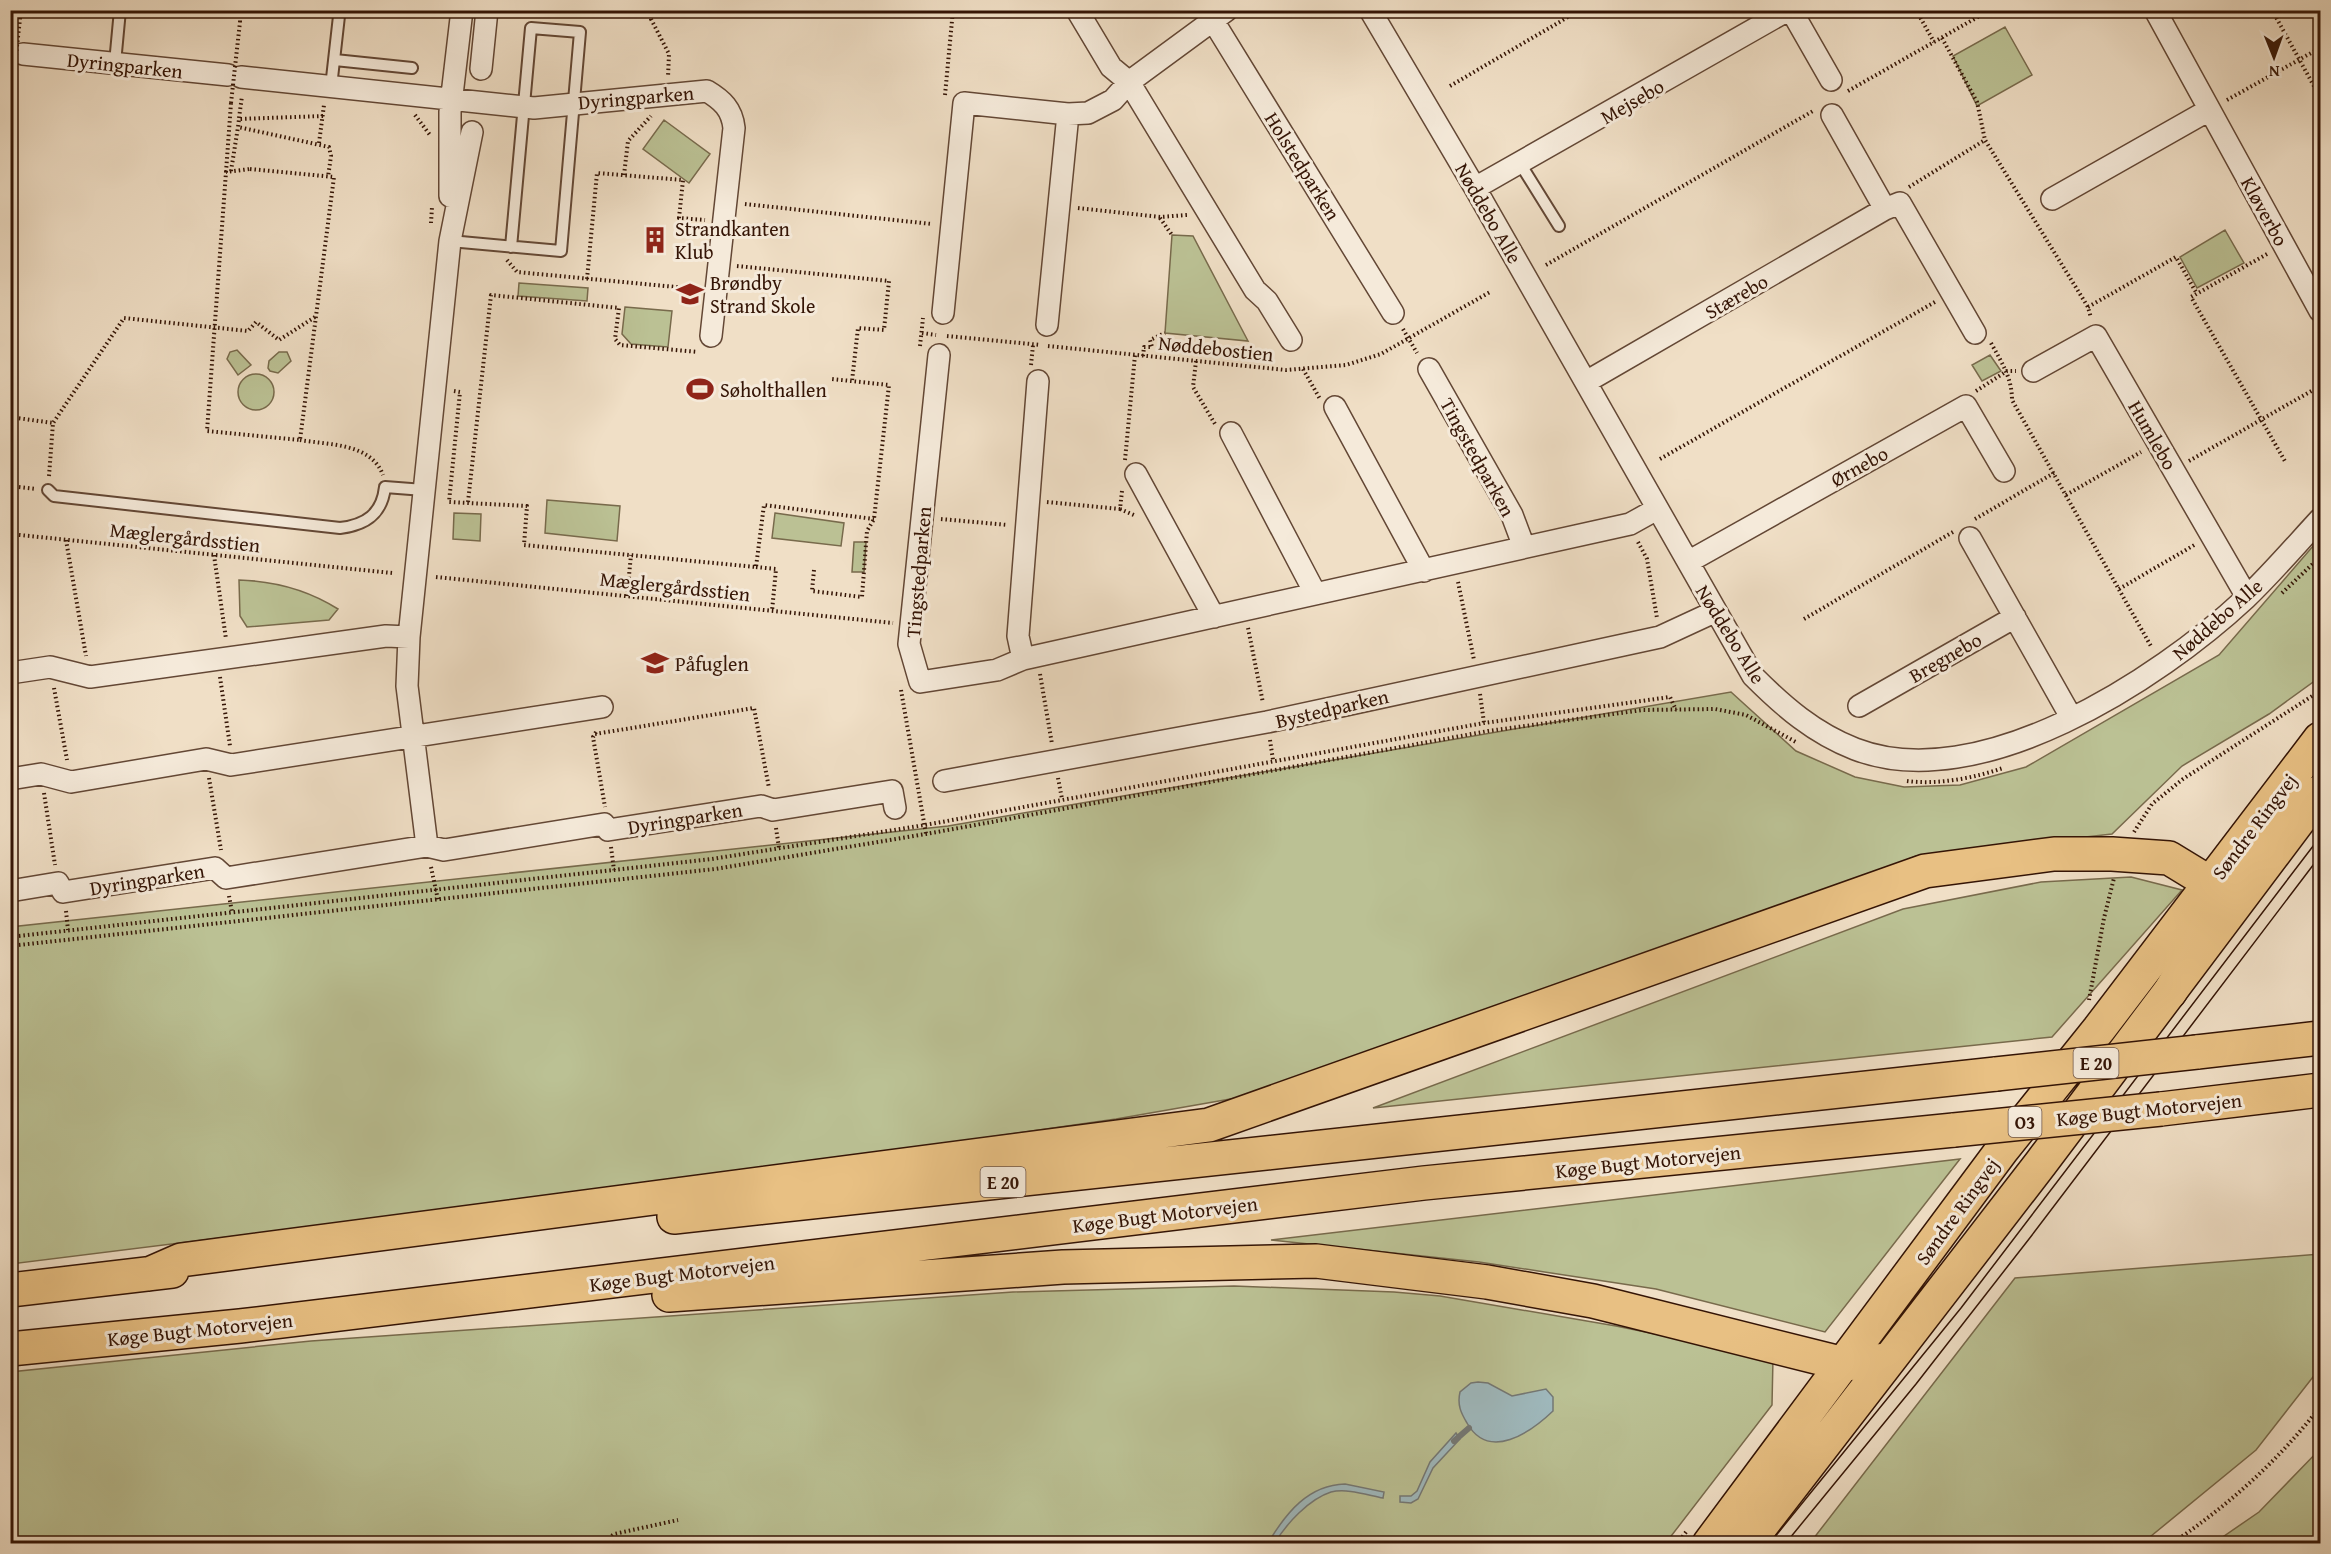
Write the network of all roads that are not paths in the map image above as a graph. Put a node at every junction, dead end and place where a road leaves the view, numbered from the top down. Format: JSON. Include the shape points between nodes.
{"nodes":[{"id":1,"x":120,"y":10,"type":"edge"},
{"id":2,"x":462,"y":10,"type":"edge"},
{"id":3,"x":487,"y":10,"type":"edge"},
{"id":4,"x":1077,"y":10,"type":"edge"},
{"id":5,"x":1370,"y":10,"type":"edge"},
{"id":6,"x":1789,"y":10,"type":"edge"},
{"id":7,"x":2155,"y":10,"type":"edge"},
{"id":8,"x":339,"y":16,"type":"dead end"},
{"id":9,"x":1210,"y":16,"type":"edge"},
{"id":10,"x":23,"y":54,"type":"dead end"},
{"id":11,"x":335,"y":60,"type":"junction"},
{"id":12,"x":115,"y":63,"type":"junction"},
{"id":13,"x":412,"y":68,"type":"dead end"},
{"id":14,"x":481,"y":69,"type":"dead end"},
{"id":15,"x":1129,"y":82,"type":"junction"},
{"id":16,"x":331,"y":87,"type":"junction"},
{"id":17,"x":1836,"y":88,"type":"road end"},
{"id":18,"x":452,"y":100,"type":"junction"},
{"id":19,"x":574,"y":103,"type":"junction"},
{"id":20,"x":524,"y":107,"type":"junction"},
{"id":21,"x":1827,"y":110,"type":"road end"},
{"id":22,"x":2209,"y":110,"type":"junction"},
{"id":23,"x":1068,"y":114,"type":"junction"},
{"id":24,"x":472,"y":132,"type":"dead end"},
{"id":25,"x":1521,"y":165,"type":"junction"},
{"id":26,"x":1475,"y":188,"type":"junction"},
{"id":27,"x":2052,"y":199,"type":"dead end"},
{"id":28,"x":1893,"y":206,"type":"junction"},
{"id":29,"x":1559,"y":226,"type":"dead end"},
{"id":30,"x":450,"y":242,"type":"junction"},
{"id":31,"x":511,"y":247,"type":"junction"},
{"id":32,"x":2320,"y":311,"type":"edge"},
{"id":33,"x":943,"y":313,"type":"dead end"},
{"id":34,"x":1393,"y":313,"type":"dead end"},
{"id":35,"x":1047,"y":325,"type":"dead end"},
{"id":36,"x":1975,"y":333,"type":"road end"},
{"id":37,"x":1291,"y":340,"type":"dead end"},
{"id":38,"x":710,"y":344,"type":"road end"},
{"id":39,"x":939,"y":355,"type":"dead end"},
{"id":40,"x":1429,"y":369,"type":"dead end"},
{"id":41,"x":2033,"y":371,"type":"road end"},
{"id":42,"x":1038,"y":381,"type":"dead end"},
{"id":43,"x":1586,"y":382,"type":"junction"},
{"id":44,"x":1335,"y":407,"type":"road end"},
{"id":45,"x":1232,"y":433,"type":"road end"},
{"id":46,"x":2004,"y":471,"type":"dead end"},
{"id":47,"x":1127,"y":474,"type":"road end"},
{"id":48,"x":48,"y":490,"type":"road end"},
{"id":49,"x":424,"y":490,"type":"junction"},
{"id":50,"x":1657,"y":509,"type":"junction"},
{"id":51,"x":2320,"y":519,"type":"edge"},
{"id":52,"x":1966,"y":530,"type":"road end"},
{"id":53,"x":1524,"y":547,"type":"junction"},
{"id":54,"x":1688,"y":562,"type":"junction"},
{"id":55,"x":1424,"y":572,"type":"junction"},
{"id":56,"x":1315,"y":592,"type":"junction"},
{"id":57,"x":2247,"y":597,"type":"junction"},
{"id":58,"x":1714,"y":612,"type":"junction"},
{"id":59,"x":1214,"y":617,"type":"junction"},
{"id":60,"x":2015,"y":617,"type":"junction"},
{"id":61,"x":409,"y":637,"type":"junction"},
{"id":62,"x":1030,"y":657,"type":"junction"},
{"id":63,"x":10,"y":673,"type":"edge"},
{"id":64,"x":1873,"y":705,"type":"dead end"},
{"id":65,"x":602,"y":707,"type":"road end"},
{"id":66,"x":2071,"y":717,"type":"junction"},
{"id":67,"x":412,"y":738,"type":"junction"},
{"id":68,"x":2320,"y":739,"type":"edge"},
{"id":69,"x":10,"y":779,"type":"edge"},
{"id":70,"x":944,"y":781,"type":"road end"},
{"id":71,"x":2320,"y":792,"type":"edge"},
{"id":72,"x":893,"y":799,"type":"road end"},
{"id":73,"x":427,"y":846,"type":"junction"},
{"id":74,"x":2210,"y":883,"type":"junction"},
{"id":75,"x":10,"y":891,"type":"edge"},
{"id":76,"x":2170,"y":992,"type":"junction"},
{"id":77,"x":2320,"y":1038,"type":"edge"},
{"id":78,"x":2320,"y":1090,"type":"edge"},
{"id":79,"x":149,"y":1274,"type":"junction"},
{"id":80,"x":10,"y":1290,"type":"edge"},
{"id":81,"x":240,"y":1326,"type":"junction"},
{"id":82,"x":10,"y":1349,"type":"edge"},
{"id":83,"x":1888,"y":1360,"type":"junction"},
{"id":84,"x":1844,"y":1364,"type":"junction"},
{"id":85,"x":1709,"y":1544,"type":"edge"},
{"id":86,"x":1747,"y":1544,"type":"edge"}],
"edges":[{"from":1,"to":12,"type":"lane"},
{"from":2,"to":18,"type":"street"},
{"from":3,"to":14,"type":"street"},
{"from":4,"to":15,"type":"street","via":[[1111,67]]},
{"from":5,"to":26,"type":"street","name":"Nøddebo Alle"},
{"from":6,"to":17,"type":"street","name":"Mejsebo"},
{"from":6,"to":25,"type":"street","name":"Mejsebo"},
{"from":7,"to":22,"type":"street","name":"Kløverbo"},
{"from":8,"to":11,"type":"lane"},
{"from":9,"to":15,"type":"street","name":"Holstedparken"},
{"from":9,"to":34,"type":"street","name":"Holstedparken"},
{"from":10,"to":12,"type":"street","name":"Dyringparken"},
{"from":11,"to":13,"type":"lane"},
{"from":11,"to":16,"type":"lane"},
{"from":12,"to":16,"type":"street","name":"Dyringparken"},
{"from":15,"to":23,"type":"street","name":"Holstedparken","via":[[1113,100],[1088,112]]},
{"from":15,"to":37,"type":"street","via":[[1255,290],[1268,301]]},
{"from":16,"to":18,"type":"street","name":"Dyringparken"},
{"from":18,"to":20,"type":"street","name":"Dyringparken"},
{"from":18,"to":30,"type":"street"},
{"from":19,"to":20,"type":"street","name":"Dyringparken"},
{"from":19,"to":20,"type":"lane","via":[[580,32],[531,28]]},
{"from":19,"to":31,"type":"lane","via":[[561,251]]},
{"from":19,"to":38,"type":"street","name":"Dyringparken","via":[[706,91],[723,101],[730,111],[734,128]]},
{"from":20,"to":31,"type":"lane"},
{"from":21,"to":28,"type":"street"},
{"from":22,"to":27,"type":"street"},
{"from":22,"to":32,"type":"street","name":"Kløverbo"},
{"from":23,"to":33,"type":"street","name":"Holstedparken","via":[[964,103]]},
{"from":23,"to":35,"type":"street"},
{"from":24,"to":30,"type":"street"},
{"from":25,"to":26,"type":"street","name":"Mejsebo"},
{"from":25,"to":29,"type":"lane"},
{"from":26,"to":43,"type":"street","name":"Nøddebo Alle"},
{"from":28,"to":36,"type":"street"},
{"from":28,"to":43,"type":"street","name":"Stærebo"},
{"from":30,"to":31,"type":"lane"},
{"from":30,"to":49,"type":"street"},
{"from":39,"to":62,"type":"street","name":"Tingstedparken","via":[[909,644],[920,682],[997,670]]},
{"from":40,"to":53,"type":"street","name":"Tingstedparken","via":[[1512,515]]},
{"from":41,"to":57,"type":"street","name":"Humlebo","via":[[2096,336]]},
{"from":42,"to":62,"type":"street","via":[[1018,636]]},
{"from":43,"to":50,"type":"street","name":"Nøddebo Alle"},
{"from":44,"to":55,"type":"street"},
{"from":45,"to":56,"type":"street"},
{"from":46,"to":54,"type":"street","name":"Ørnebo","via":[[1966,406]]},
{"from":47,"to":59,"type":"street"},
{"from":48,"to":49,"type":"lane","via":[[54,496],[340,528],[355,526],[373,516],[383,500],[385,487]]},
{"from":49,"to":61,"type":"street"},
{"from":50,"to":53,"type":"street","name":"Tingstedparken","via":[[1630,524]]},
{"from":50,"to":54,"type":"street","name":"Nøddebo Alle"},
{"from":51,"to":57,"type":"street","name":"Nøddebo Alle"},
{"from":52,"to":60,"type":"street"},
{"from":53,"to":55,"type":"street","name":"Tingstedparken"},
{"from":54,"to":58,"type":"street","name":"Nøddebo Alle"},
{"from":55,"to":56,"type":"street","name":"Tingstedparken"},
{"from":56,"to":59,"type":"street","name":"Tingstedparken"},
{"from":57,"to":66,"type":"street","name":"Nøddebo Alle","via":[[2163,666]]},
{"from":58,"to":66,"type":"street","name":"Nøddebo Alle","via":[[1753,676],[1787,710],[1819,732],[1857,750],[1898,759],[1969,756],[2009,745]]},
{"from":58,"to":70,"type":"street","name":"Bystedparken","via":[[1660,637],[1267,722]]},
{"from":59,"to":62,"type":"street","name":"Tingstedparken"},
{"from":60,"to":64,"type":"street","name":"Bregnebo"},
{"from":60,"to":66,"type":"street"},
{"from":61,"to":63,"type":"street","via":[[386,636],[90,677],[50,667]]},
{"from":61,"to":67,"type":"street","via":[[407,686]]},
{"from":65,"to":67,"type":"street"},
{"from":67,"to":69,"type":"street","via":[[231,765],[206,759],[71,782],[41,774]]},
{"from":67,"to":73,"type":"street"},
{"from":68,"to":74,"type":"main road","name":"Søndre Ringvej","number":"O3"},
{"from":71,"to":76,"type":"main road","name":"Søndre Ringvej","number":"O3"},
{"from":72,"to":73,"type":"street","name":"Dyringparken","via":[[772,810],[761,806],[608,830],[604,824],[444,850]]},
{"from":73,"to":75,"type":"street","name":"Dyringparken","via":[[226,878],[215,868],[63,892],[58,883]]},
{"from":74,"to":76,"type":"main road","via":[[2212,917]]},
{"from":74,"to":79,"type":"main road","via":[[2169,858],[2112,854],[2054,854],[1924,871],[1209,1125],[181,1260]]},
{"from":74,"to":84,"type":"main road","name":"Søndre Ringvej","number":"O3","via":[[2002,1150]]},
{"from":76,"to":83,"type":"main road","name":"Søndre Ringvej","number":"O3"},
{"from":77,"to":79,"type":"main road","number":"E 20","bridge":true},
{"from":78,"to":81,"type":"main road","name":"Køge Bugt Motorvejen","bridge":true,"via":[[1412,1184]]},
{"from":79,"to":80,"type":"main road","number":"E 20"},
{"from":81,"to":82,"type":"main road","name":"Køge Bugt Motorvejen"},
{"from":81,"to":84,"type":"main road","via":[[1063,1267],[1316,1261],[1487,1282],[1593,1302]]},
{"from":83,"to":84,"type":"main road"},
{"from":83,"to":86,"type":"main road","name":"Søndre Ringvej","number":"O3"},
{"from":84,"to":85,"type":"main road","name":"Søndre Ringvej","number":"O3"}]}
